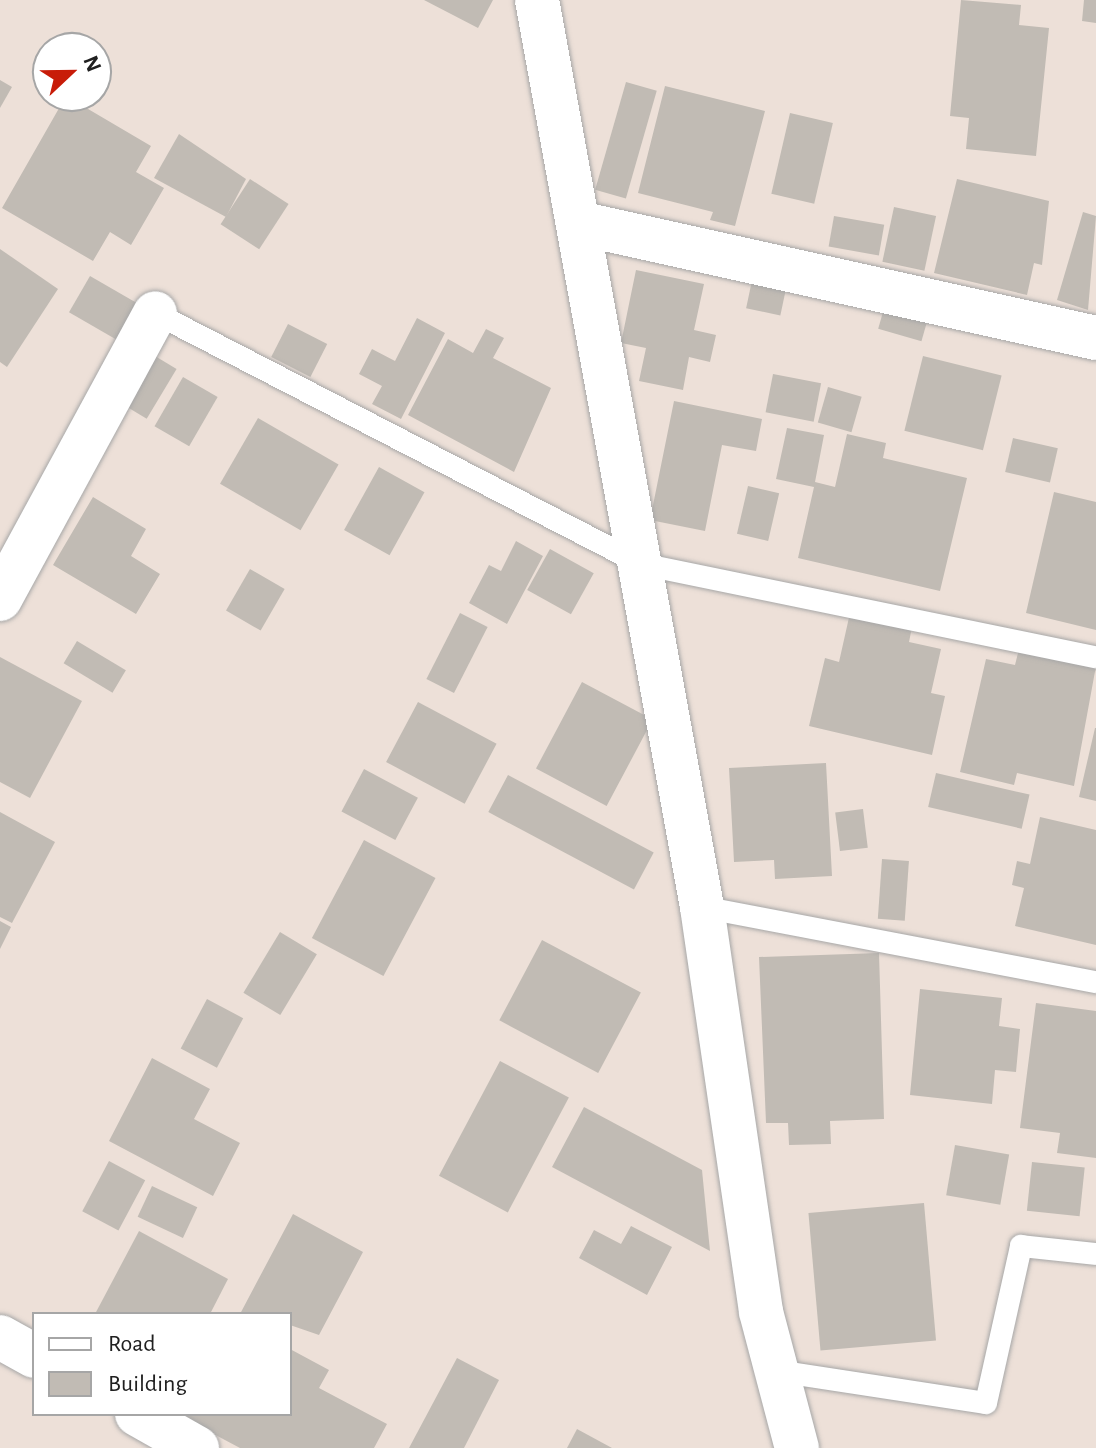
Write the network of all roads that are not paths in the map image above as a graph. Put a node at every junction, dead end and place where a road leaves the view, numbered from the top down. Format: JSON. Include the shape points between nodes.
{"nodes":[{"id":1,"x":537,"y":0,"type":"edge"},
{"id":2,"x":583,"y":224,"type":"junction"},
{"id":3,"x":155,"y":313,"type":"joint"},
{"id":4,"x":1096,"y":338,"type":"edge"},
{"id":5,"x":641,"y":564,"type":"junction"},
{"id":6,"x":0,"y":599,"type":"edge"},
{"id":7,"x":1096,"y":657,"type":"edge"},
{"id":8,"x":702,"y":907,"type":"junction"},
{"id":9,"x":1096,"y":982,"type":"edge"},
{"id":10,"x":1096,"y":1254,"type":"edge"},
{"id":11,"x":0,"y":1337,"type":"edge"},
{"id":12,"x":32,"y":1355,"type":"edge"},
{"id":13,"x":777,"y":1371,"type":"junction"},
{"id":14,"x":141,"y":1416,"type":"edge"},
{"id":15,"x":197,"y":1448,"type":"edge"},
{"id":16,"x":797,"y":1448,"type":"edge"}],
"edges":[{"from":1,"to":2,"type":"street"},
{"from":2,"to":4,"type":"street"},
{"from":2,"to":5,"type":"street"},
{"from":3,"to":5,"type":"lane"},
{"from":3,"to":6,"type":"street"},
{"from":5,"to":7,"type":"lane"},
{"from":5,"to":8,"type":"street"},
{"from":8,"to":9,"type":"lane"},
{"from":8,"to":13,"type":"street","via":[[761,1312]]},
{"from":10,"to":13,"type":"lane","via":[[1021,1246],[986,1403]]},
{"from":11,"to":12,"type":"street"},
{"from":13,"to":16,"type":"street"},
{"from":14,"to":15,"type":"street"}]}
